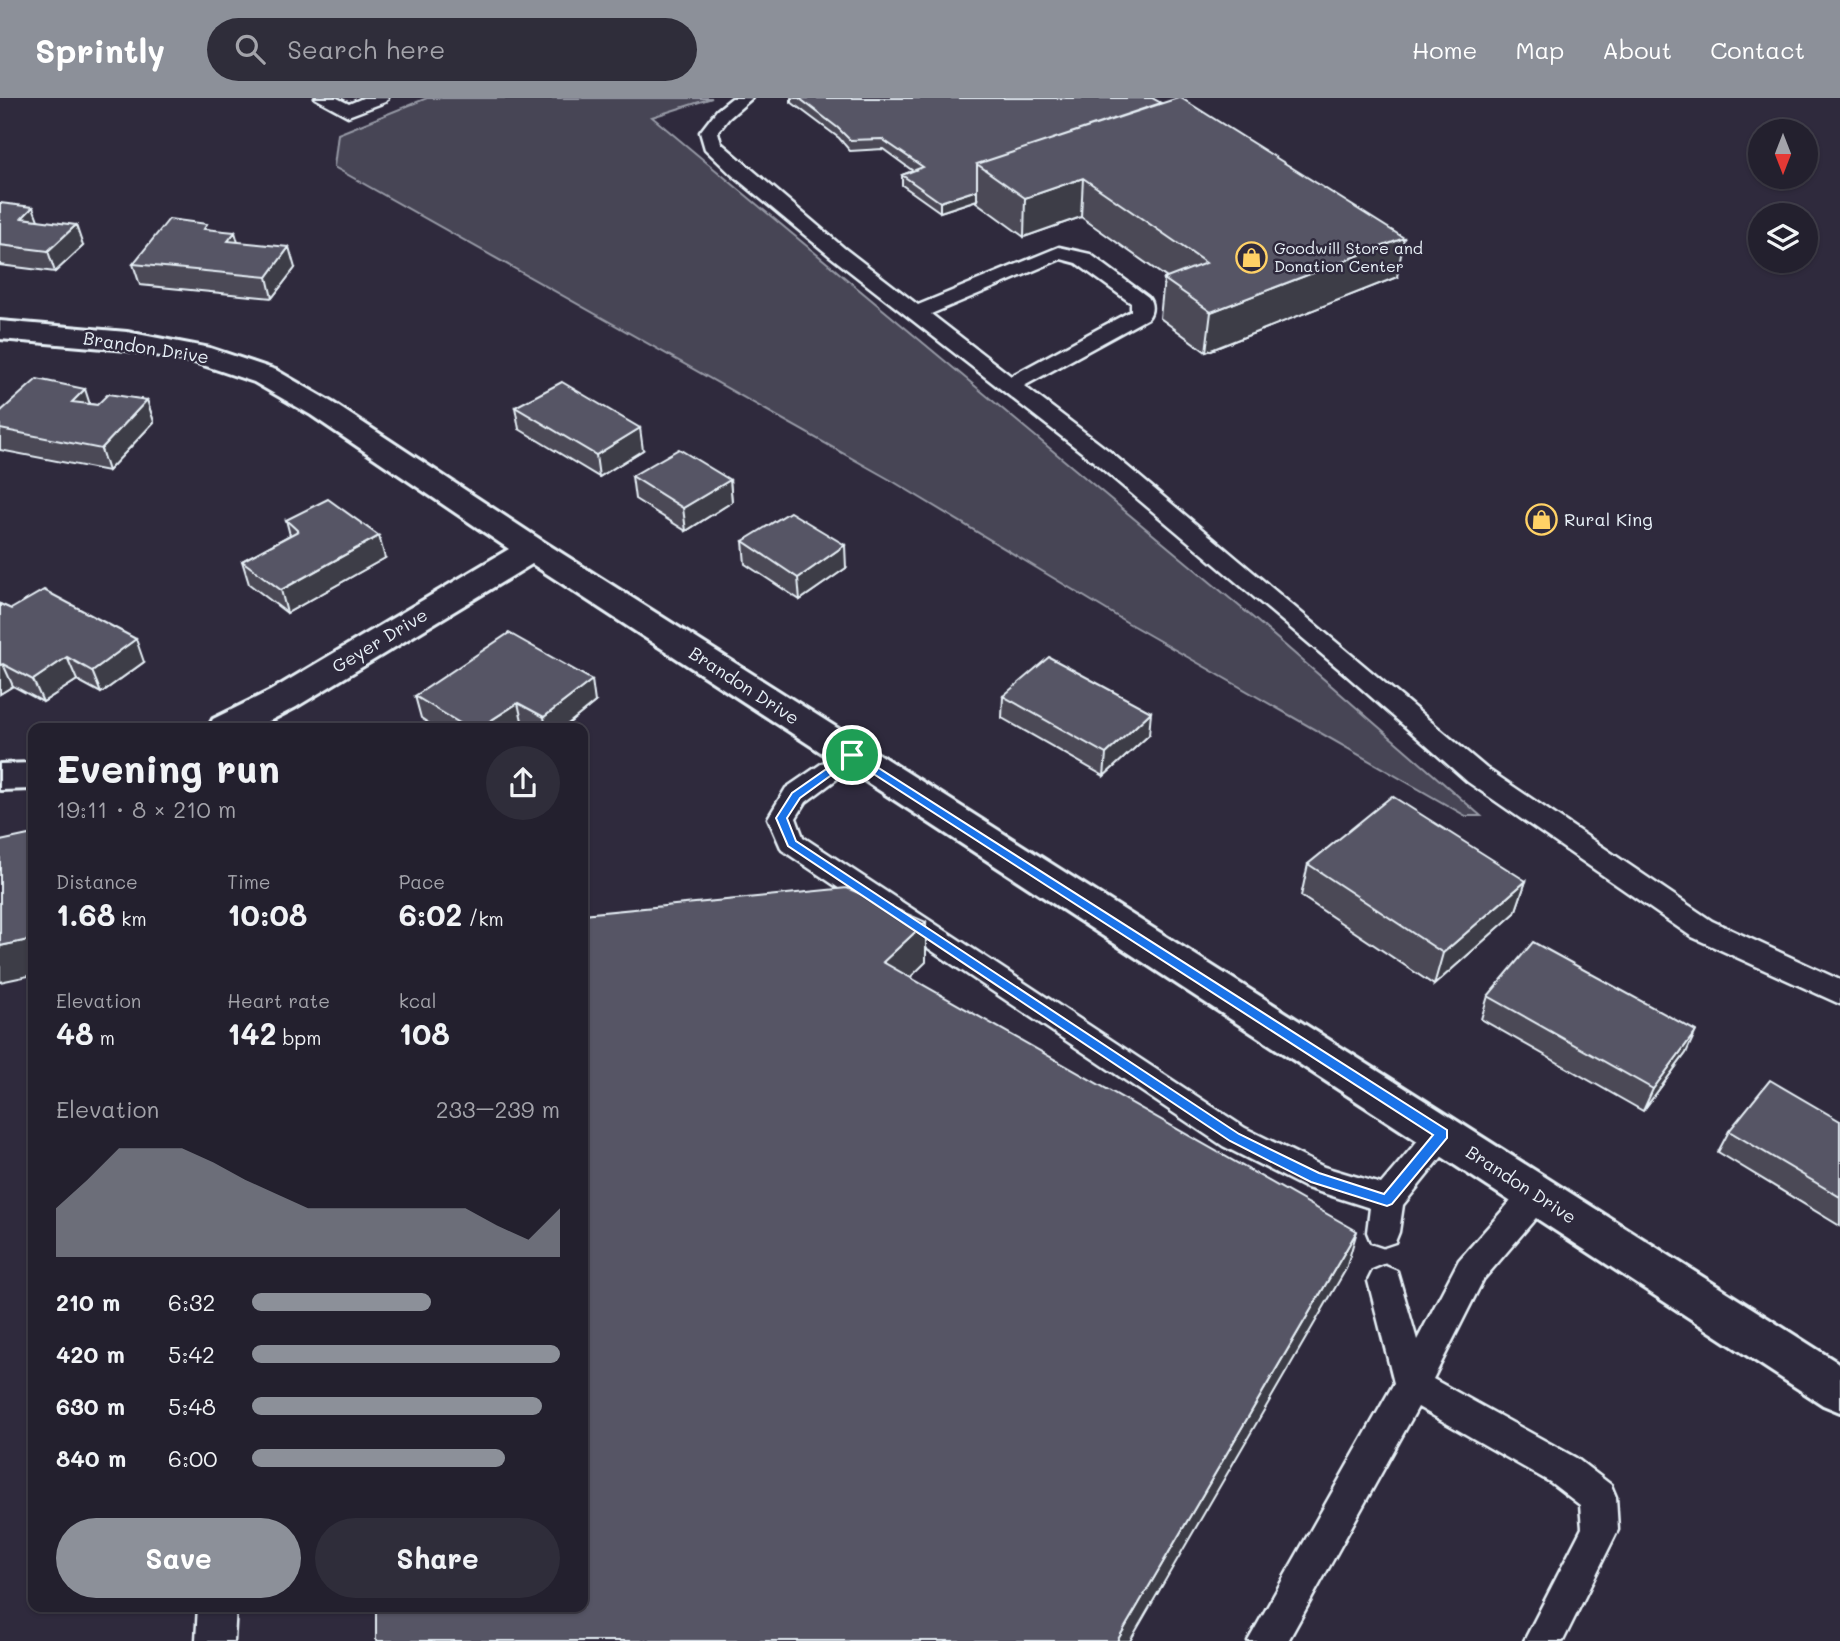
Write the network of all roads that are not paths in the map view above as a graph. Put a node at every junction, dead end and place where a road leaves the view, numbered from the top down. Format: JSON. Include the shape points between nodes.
{"nodes":[{"id":1,"x":324,"y":98,"type":"edge"},
{"id":2,"x":379,"y":98,"type":"edge"},
{"id":3,"x":743,"y":98,"type":"edge"},
{"id":4,"x":916,"y":313,"type":"junction"},
{"id":5,"x":0,"y":330,"type":"edge"},
{"id":6,"x":1010,"y":385,"type":"junction"},
{"id":7,"x":532,"y":549,"type":"junction"},
{"id":8,"x":236,"y":723,"type":"edge"},
{"id":9,"x":852,"y":755,"type":"junction"},
{"id":10,"x":28,"y":776,"type":"edge"},
{"id":11,"x":0,"y":777,"type":"edge"},
{"id":12,"x":1840,"y":993,"type":"edge"},
{"id":13,"x":1442,"y":1134,"type":"junction"},
{"id":14,"x":1536,"y":1195,"type":"junction"},
{"id":15,"x":1387,"y":1200,"type":"junction"},
{"id":16,"x":1383,"y":1232,"type":"dead end"},
{"id":17,"x":1385,"y":1281,"type":"dead end"},
{"id":18,"x":1412,"y":1385,"type":"junction"},
{"id":19,"x":1840,"y":1390,"type":"edge"},
{"id":20,"x":217,"y":1612,"type":"edge"},
{"id":21,"x":215,"y":1641,"type":"edge"},
{"id":22,"x":1267,"y":1641,"type":"edge"},
{"id":23,"x":1543,"y":1641,"type":"edge"}],
"edges":[{"from":1,"to":2,"type":"lane","via":[[348,111]]},
{"from":3,"to":4,"type":"lane","via":[[709,132],[712,145]]},
{"from":4,"to":6,"type":"lane"},
{"from":4,"to":6,"type":"lane","via":[[1059,253],[1083,258],[1141,301],[1140,314]]},
{"from":5,"to":7,"type":"street","name":"Brandon Drive","via":[[151,345],[200,354],[265,376]]},
{"from":6,"to":12,"type":"lane","via":[[1112,464],[1477,775],[1702,929]]},
{"from":7,"to":8,"type":"street","name":"Geyer Drive"},
{"from":7,"to":9,"type":"street","name":"Brandon Drive"},
{"from":9,"to":13,"type":"street","name":"Brandon Drive"},
{"from":9,"to":15,"type":"lane","via":[[796,796],[782,818],[792,843],[1234,1137],[1315,1178]]},
{"from":10,"to":11,"type":"street"},
{"from":13,"to":14,"type":"street","name":"Brandon Drive"},
{"from":13,"to":15,"type":"lane"},
{"from":14,"to":18,"type":"lane","via":[[1471,1270]]},
{"from":14,"to":19,"type":"street","name":"Brandon Drive"},
{"from":15,"to":16,"type":"lane"},
{"from":17,"to":18,"type":"lane"},
{"from":18,"to":22,"type":"lane"},
{"from":18,"to":23,"type":"lane","via":[[1563,1470],[1598,1497],[1600,1531]]},
{"from":20,"to":21,"type":"lane"}]}
